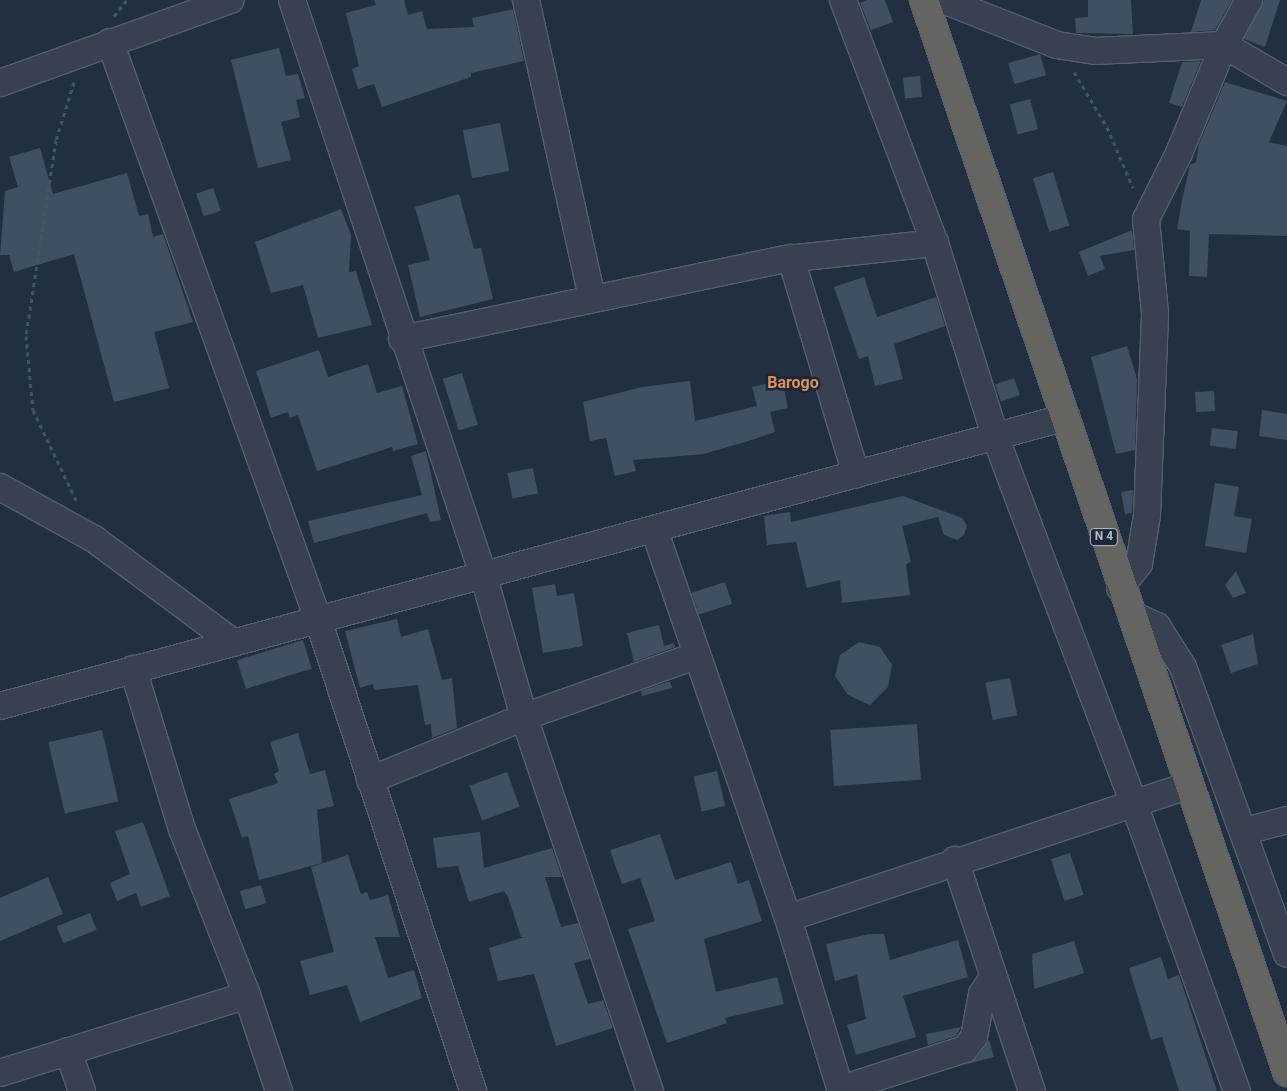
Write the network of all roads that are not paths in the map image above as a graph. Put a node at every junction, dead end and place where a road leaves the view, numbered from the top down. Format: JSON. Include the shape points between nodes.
{"nodes":[{"id":1,"x":230,"y":0,"type":"edge"},
{"id":2,"x":292,"y":0,"type":"edge"},
{"id":3,"x":526,"y":0,"type":"edge"},
{"id":4,"x":842,"y":0,"type":"edge"},
{"id":5,"x":924,"y":0,"type":"edge"},
{"id":6,"x":943,"y":0,"type":"edge"},
{"id":7,"x":1249,"y":0,"type":"edge"},
{"id":8,"x":109,"y":32,"type":"junction"},
{"id":9,"x":1224,"y":45,"type":"junction"},
{"id":10,"x":1287,"y":82,"type":"edge"},
{"id":11,"x":0,"y":83,"type":"edge"},
{"id":12,"x":936,"y":243,"type":"junction"},
{"id":13,"x":791,"y":258,"type":"junction"},
{"id":14,"x":592,"y":298,"type":"junction"},
{"id":15,"x":402,"y":339,"type":"junction"},
{"id":16,"x":1067,"y":417,"type":"junction"},
{"id":17,"x":995,"y":436,"type":"junction"},
{"id":18,"x":856,"y":474,"type":"junction"},
{"id":19,"x":0,"y":487,"type":"edge"},
{"id":20,"x":654,"y":529,"type":"junction"},
{"id":21,"x":483,"y":574,"type":"junction"},
{"id":22,"x":1120,"y":588,"type":"junction"},
{"id":23,"x":1131,"y":614,"type":"junction"},
{"id":24,"x":319,"y":622,"type":"junction"},
{"id":25,"x":234,"y":643,"type":"junction"},
{"id":26,"x":695,"y":656,"type":"junction"},
{"id":27,"x":133,"y":669,"type":"junction"},
{"id":28,"x":0,"y":706,"type":"edge"},
{"id":29,"x":524,"y":717,"type":"junction"},
{"id":30,"x":370,"y":780,"type":"junction"},
{"id":31,"x":1189,"y":785,"type":"junction"},
{"id":32,"x":1133,"y":801,"type":"junction"},
{"id":33,"x":1287,"y":820,"type":"edge"},
{"id":34,"x":1245,"y":831,"type":"junction"},
{"id":35,"x":955,"y":860,"type":"junction"},
{"id":36,"x":788,"y":918,"type":"junction"},
{"id":37,"x":1287,"y":954,"type":"edge"},
{"id":38,"x":993,"y":977,"type":"junction"},
{"id":39,"x":247,"y":995,"type":"junction"},
{"id":40,"x":68,"y":1051,"type":"junction"},
{"id":41,"x":1287,"y":1072,"type":"edge"},
{"id":42,"x":0,"y":1073,"type":"edge"},
{"id":43,"x":841,"y":1090,"type":"edge"},
{"id":44,"x":82,"y":1091,"type":"edge"},
{"id":45,"x":279,"y":1091,"type":"edge"},
{"id":46,"x":472,"y":1091,"type":"edge"},
{"id":47,"x":650,"y":1091,"type":"edge"},
{"id":48,"x":1032,"y":1091,"type":"edge"},
{"id":49,"x":1237,"y":1091,"type":"edge"}],
"edges":[{"from":1,"to":8,"type":"street"},
{"from":2,"to":15,"type":"street"},
{"from":3,"to":14,"type":"street"},
{"from":4,"to":12,"type":"street"},
{"from":5,"to":16,"type":"highway","number":"N 4"},
{"from":6,"to":9,"type":"street","via":[[1057,45],[1095,51]]},
{"from":7,"to":9,"type":"street"},
{"from":8,"to":11,"type":"street","via":[[82,52]]},
{"from":8,"to":24,"type":"street"},
{"from":9,"to":10,"type":"street"},
{"from":9,"to":22,"type":"street","via":[[1195,119],[1146,219],[1155,313],[1146,515],[1139,564],[1130,580]]},
{"from":12,"to":13,"type":"street"},
{"from":12,"to":17,"type":"street"},
{"from":13,"to":14,"type":"street"},
{"from":13,"to":18,"type":"street"},
{"from":14,"to":15,"type":"street"},
{"from":15,"to":21,"type":"street"},
{"from":16,"to":17,"type":"street"},
{"from":16,"to":22,"type":"highway","number":"N 4"},
{"from":17,"to":18,"type":"street"},
{"from":17,"to":32,"type":"street"},
{"from":18,"to":20,"type":"street"},
{"from":19,"to":25,"type":"street","via":[[94,539]]},
{"from":20,"to":21,"type":"street"},
{"from":20,"to":26,"type":"street"},
{"from":21,"to":24,"type":"street"},
{"from":21,"to":29,"type":"street"},
{"from":22,"to":23,"type":"highway","number":"N 4"},
{"from":23,"to":31,"type":"highway","number":"N 4"},
{"from":23,"to":34,"type":"street","via":[[1157,626],[1183,667]]},
{"from":24,"to":25,"type":"street"},
{"from":24,"to":30,"type":"street"},
{"from":25,"to":27,"type":"street"},
{"from":26,"to":29,"type":"street"},
{"from":26,"to":36,"type":"street"},
{"from":27,"to":28,"type":"street"},
{"from":27,"to":39,"type":"street","via":[[182,829]]},
{"from":29,"to":30,"type":"street"},
{"from":29,"to":47,"type":"street"},
{"from":30,"to":46,"type":"street"},
{"from":31,"to":32,"type":"street"},
{"from":31,"to":41,"type":"highway","number":"N 4"},
{"from":32,"to":35,"type":"street"},
{"from":32,"to":49,"type":"street"},
{"from":33,"to":34,"type":"street"},
{"from":34,"to":37,"type":"street"},
{"from":35,"to":36,"type":"street"},
{"from":35,"to":38,"type":"street"},
{"from":36,"to":43,"type":"street"},
{"from":38,"to":43,"type":"street","via":[[982,994],[974,1037],[966,1049]]},
{"from":38,"to":48,"type":"street"},
{"from":39,"to":40,"type":"street"},
{"from":39,"to":45,"type":"street"},
{"from":40,"to":42,"type":"street"},
{"from":40,"to":44,"type":"street"}]}
